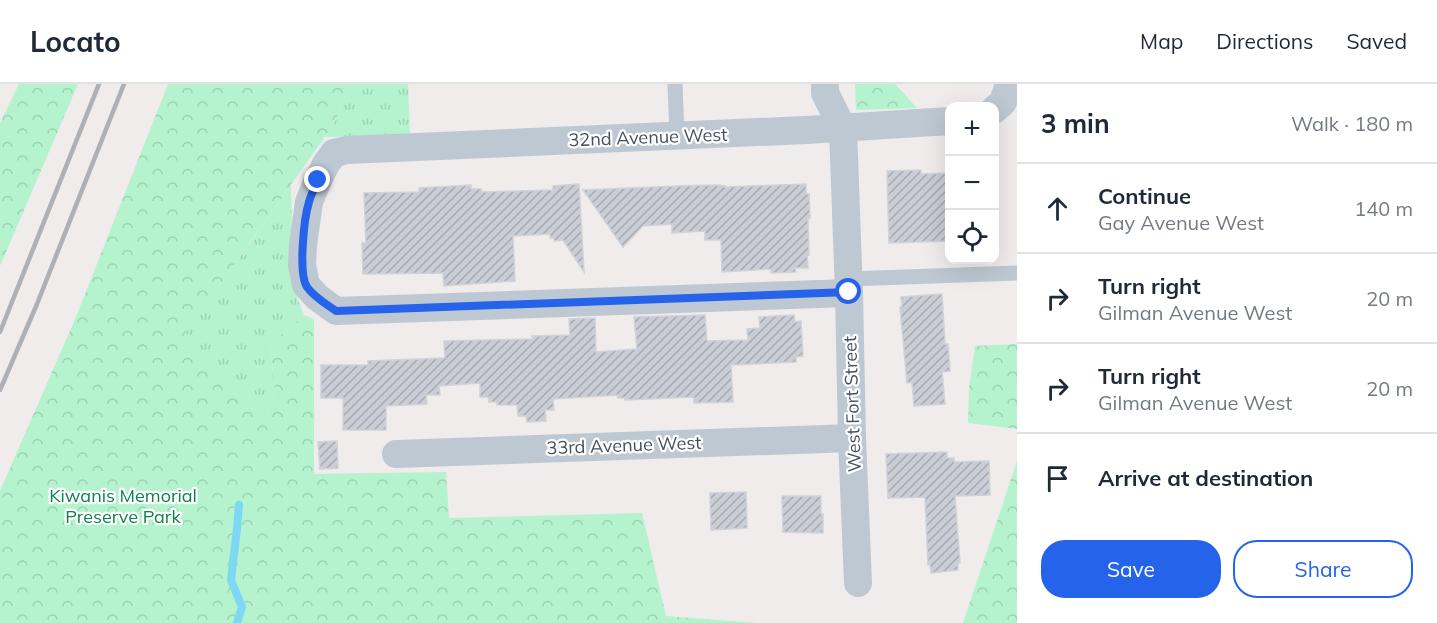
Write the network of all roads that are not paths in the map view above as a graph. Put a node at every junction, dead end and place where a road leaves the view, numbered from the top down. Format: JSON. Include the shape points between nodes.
{"nodes":[{"id":1,"x":675,"y":84,"type":"edge"},
{"id":2,"x":825,"y":84,"type":"edge"},
{"id":3,"x":1009,"y":84,"type":"edge"},
{"id":4,"x":999,"y":106,"type":"edge"},
{"id":5,"x":945,"y":121,"type":"edge"},
{"id":6,"x":843,"y":129,"type":"junction"},
{"id":7,"x":677,"y":135,"type":"junction"},
{"id":8,"x":1017,"y":273,"type":"edge"},
{"id":9,"x":849,"y":286,"type":"junction"},
{"id":10,"x":852,"y":438,"type":"junction"},
{"id":11,"x":396,"y":454,"type":"dead end"},
{"id":12,"x":858,"y":583,"type":"dead end"}],
"edges":[{"from":1,"to":7,"type":"lane"},
{"from":2,"to":6,"type":"street","name":"West Fort Street","via":[[825,93]]},
{"from":3,"to":4,"type":"street"},
{"from":5,"to":6,"type":"street","name":"32nd Avenue West"},
{"from":6,"to":7,"type":"street","name":"32nd Avenue West"},
{"from":6,"to":9,"type":"street","name":"West Fort Street"},
{"from":7,"to":9,"type":"street","name":"32nd Avenue West","via":[[334,153],[309,202],[302,265],[306,285],[336,311]]},
{"from":8,"to":9,"type":"lane"},
{"from":9,"to":10,"type":"street","name":"West Fort Street"},
{"from":10,"to":11,"type":"street","name":"33rd Avenue West"},
{"from":10,"to":12,"type":"street","name":"West Fort Street"}]}
